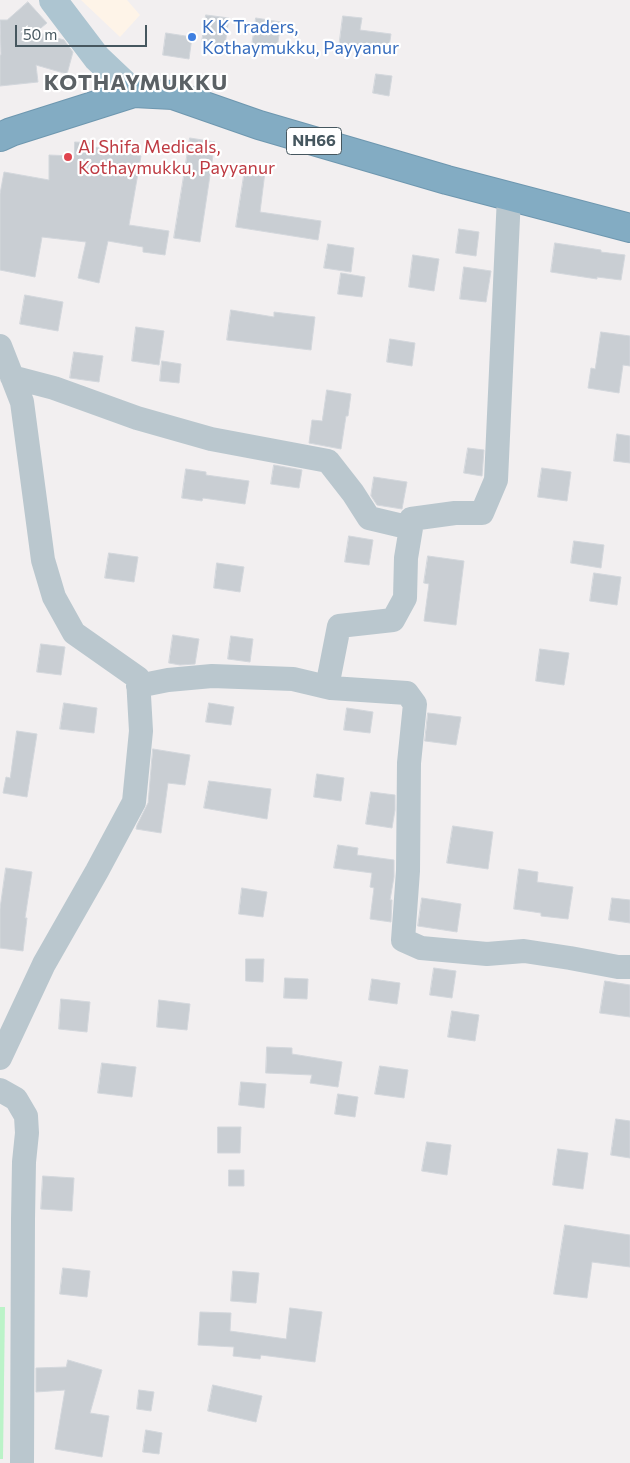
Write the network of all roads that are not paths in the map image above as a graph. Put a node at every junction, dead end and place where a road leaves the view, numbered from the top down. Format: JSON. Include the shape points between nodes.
{"nodes":[{"id":1,"x":53,"y":0,"type":"edge"},
{"id":2,"x":134,"y":93,"type":"junction"},
{"id":3,"x":0,"y":137,"type":"edge"},
{"id":4,"x":509,"y":196,"type":"junction"},
{"id":5,"x":630,"y":228,"type":"edge"},
{"id":6,"x":0,"y":346,"type":"edge"},
{"id":7,"x":12,"y":377,"type":"junction"},
{"id":8,"x":411,"y":528,"type":"junction"},
{"id":9,"x":138,"y":686,"type":"junction"},
{"id":10,"x":327,"y":687,"type":"junction"},
{"id":11,"x":630,"y":967,"type":"edge"},
{"id":12,"x":0,"y":1058,"type":"edge"},
{"id":13,"x":0,"y":1090,"type":"edge"},
{"id":14,"x":22,"y":1463,"type":"edge"}],
"edges":[{"from":1,"to":2,"type":"main road","via":[[97,58]]},
{"from":2,"to":3,"type":"highway","number":"NH66"},
{"from":2,"to":4,"type":"highway","number":"NH66","via":[[174,95],[259,125]]},
{"from":4,"to":5,"type":"highway","number":"NH66"},
{"from":4,"to":8,"type":"street","via":[[496,480],[482,513],[410,518]]},
{"from":6,"to":7,"type":"street"},
{"from":7,"to":8,"type":"street","via":[[211,439],[328,460],[369,518]]},
{"from":7,"to":9,"type":"street","via":[[22,402],[43,560],[54,597],[74,633],[138,678]]},
{"from":8,"to":10,"type":"street","via":[[405,598],[393,620],[338,626]]},
{"from":9,"to":10,"type":"street","via":[[212,676],[293,679]]},
{"from":9,"to":12,"type":"street","via":[[141,731],[134,802],[44,964]]},
{"from":10,"to":11,"type":"street","via":[[407,693],[415,704],[409,763],[408,870],[403,940],[421,948],[487,954],[524,951]]},
{"from":13,"to":14,"type":"street","via":[[16,1099],[26,1116]]}]}
